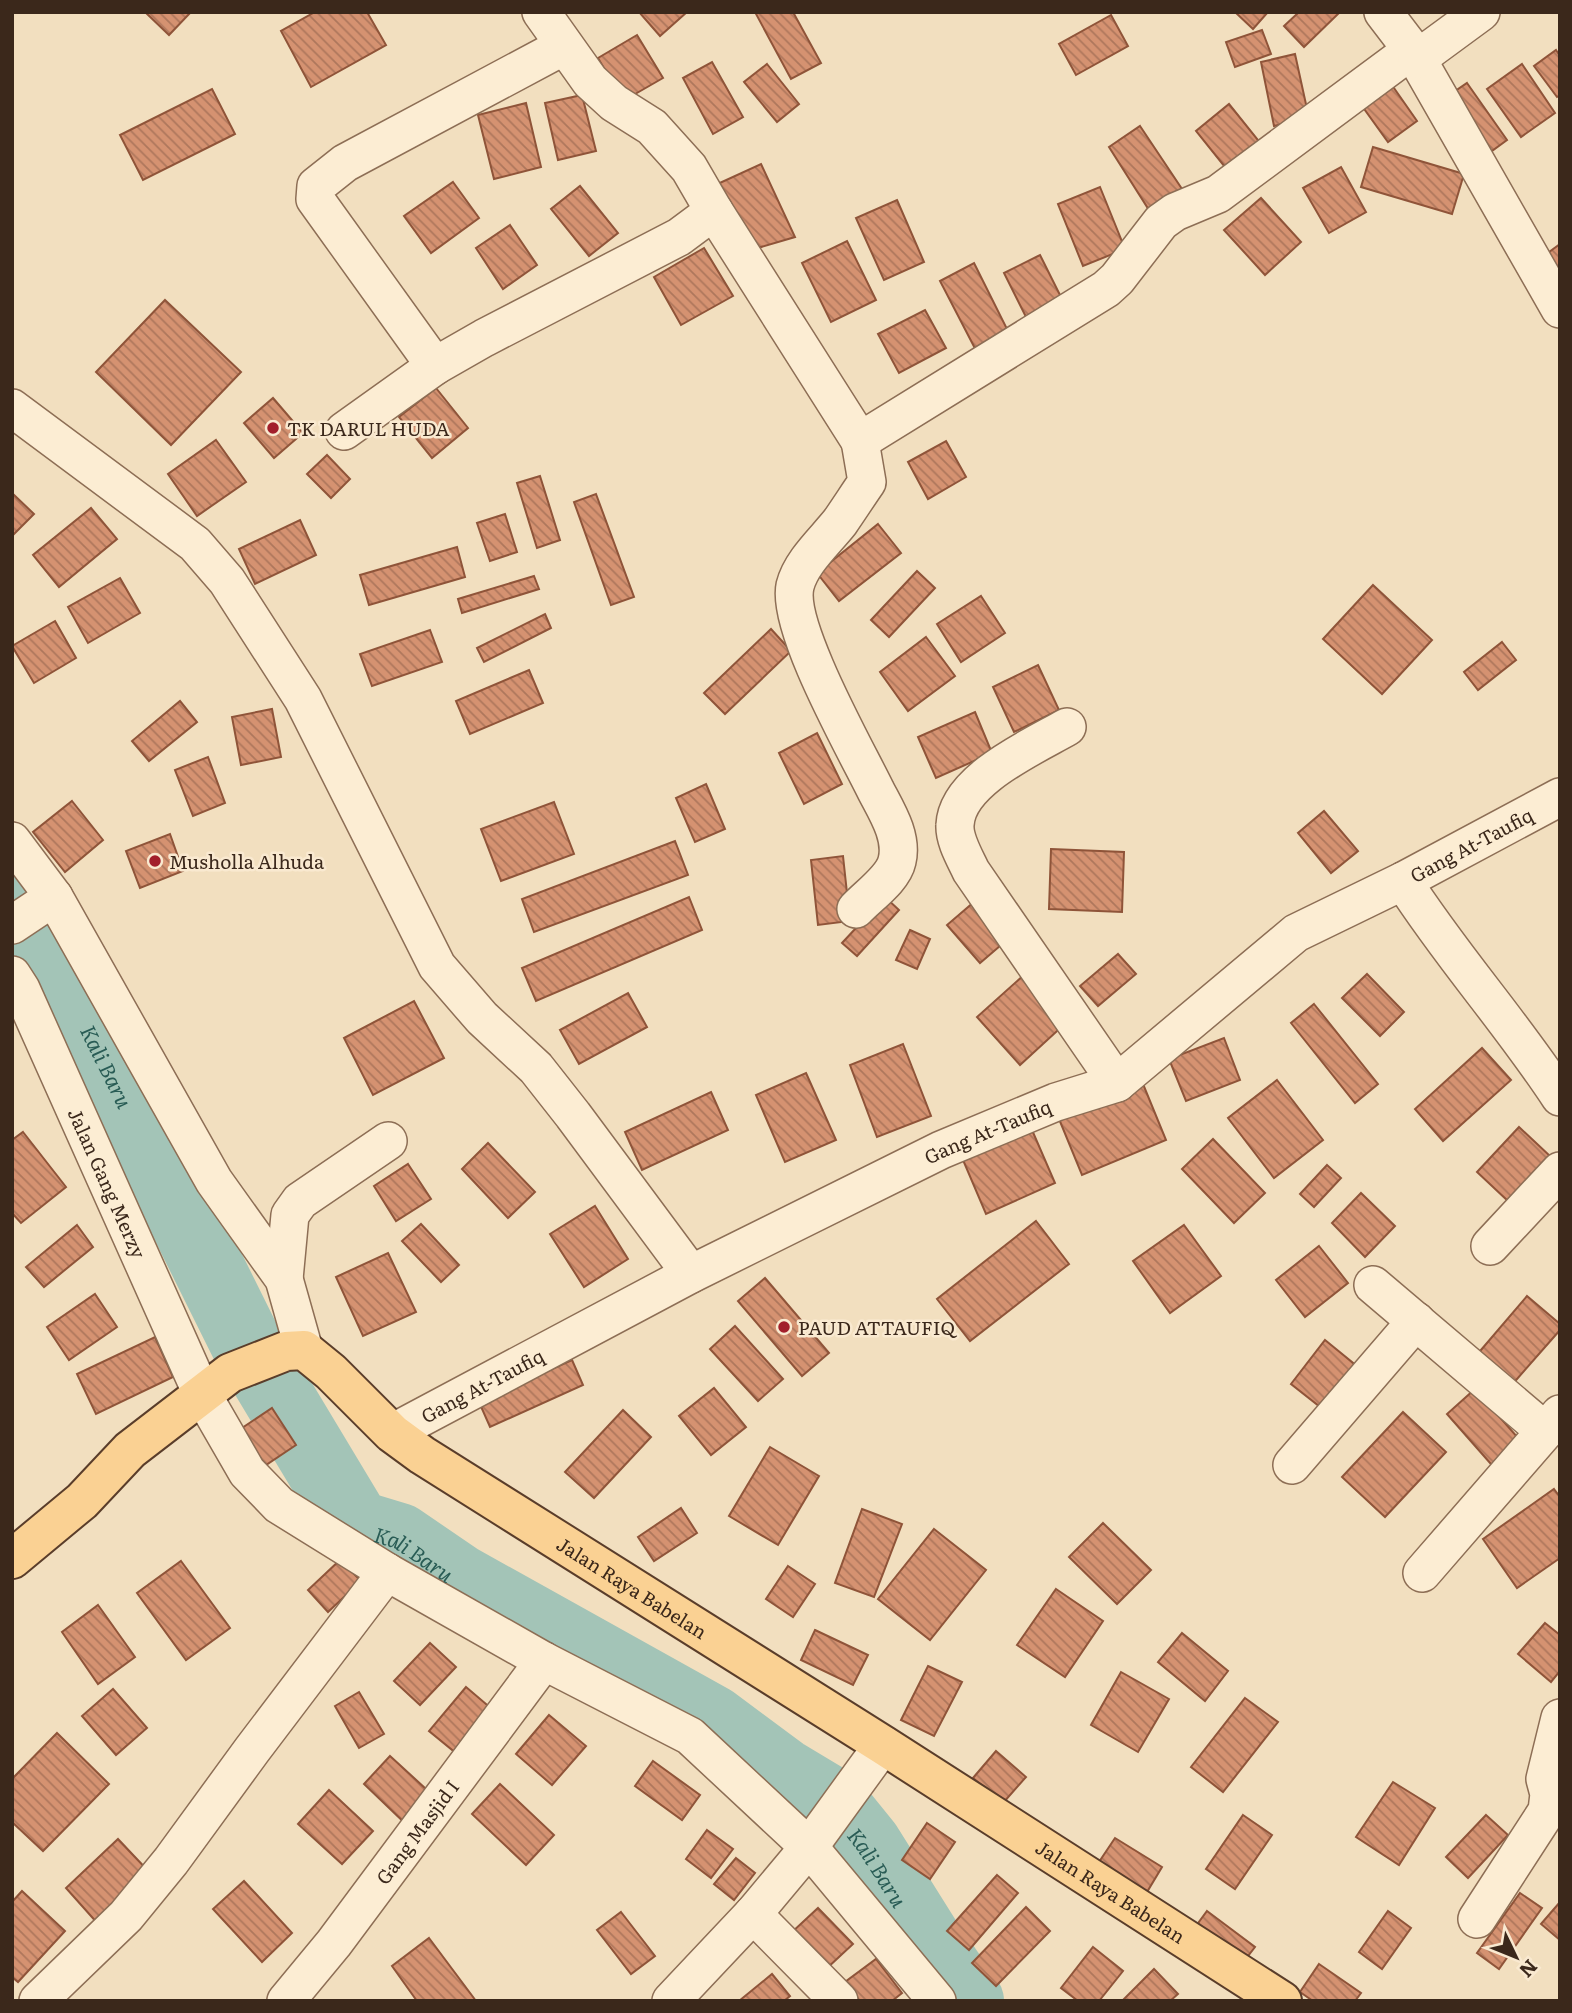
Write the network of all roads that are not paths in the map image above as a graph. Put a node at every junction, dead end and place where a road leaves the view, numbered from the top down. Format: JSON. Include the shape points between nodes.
{"nodes":[{"id":1,"x":541,"y":12,"type":"edge"},
{"id":2,"x":1383,"y":12,"type":"edge"},
{"id":3,"x":1481,"y":12,"type":"edge"},
{"id":4,"x":564,"y":46,"type":"junction"},
{"id":5,"x":1415,"y":55,"type":"junction"},
{"id":6,"x":713,"y":211,"type":"junction"},
{"id":7,"x":1560,"y":309,"type":"edge"},
{"id":8,"x":435,"y":366,"type":"junction"},
{"id":9,"x":12,"y":408,"type":"edge"},
{"id":10,"x":344,"y":431,"type":"dead end"},
{"id":11,"x":860,"y":441,"type":"junction"},
{"id":12,"x":1067,"y":727,"type":"dead end"},
{"id":13,"x":1560,"y":797,"type":"edge"},
{"id":14,"x":12,"y":841,"type":"edge"},
{"id":15,"x":1403,"y":881,"type":"junction"},
{"id":16,"x":856,"y":909,"type":"dead end"},
{"id":17,"x":33,"y":910,"type":"edge"},
{"id":18,"x":12,"y":975,"type":"edge"},
{"id":19,"x":1117,"y":1083,"type":"junction"},
{"id":20,"x":1560,"y":1097,"type":"edge"},
{"id":21,"x":388,"y":1141,"type":"dead end"},
{"id":22,"x":1560,"y":1171,"type":"edge"},
{"id":23,"x":1490,"y":1246,"type":"dead end"},
{"id":24,"x":691,"y":1274,"type":"junction"},
{"id":25,"x":284,"y":1279,"type":"junction"},
{"id":26,"x":1373,"y":1285,"type":"dead end"},
{"id":27,"x":1416,"y":1321,"type":"junction"},
{"id":28,"x":295,"y":1351,"type":"junction"},
{"id":29,"x":216,"y":1384,"type":"junction"},
{"id":30,"x":1553,"y":1422,"type":"edge"},
{"id":31,"x":392,"y":1433,"type":"junction"},
{"id":32,"x":1292,"y":1465,"type":"dead end"},
{"id":33,"x":12,"y":1559,"type":"edge"},
{"id":34,"x":387,"y":1572,"type":"junction"},
{"id":35,"x":1422,"y":1573,"type":"dead end"},
{"id":36,"x":544,"y":1661,"type":"junction"},
{"id":37,"x":1560,"y":1718,"type":"edge"},
{"id":38,"x":883,"y":1745,"type":"junction"},
{"id":39,"x":1554,"y":1798,"type":"edge"},
{"id":40,"x":818,"y":1834,"type":"junction"},
{"id":41,"x":752,"y":1914,"type":"junction"},
{"id":42,"x":1477,"y":1919,"type":"dead end"},
{"id":43,"x":38,"y":2001,"type":"edge"},
{"id":44,"x":286,"y":2001,"type":"edge"},
{"id":45,"x":671,"y":2001,"type":"edge"},
{"id":46,"x":839,"y":2001,"type":"edge"},
{"id":47,"x":937,"y":2001,"type":"edge"},
{"id":48,"x":1282,"y":2001,"type":"edge"}],
"edges":[{"from":1,"to":4,"type":"street"},
{"from":2,"to":5,"type":"street"},
{"from":3,"to":5,"type":"street"},
{"from":4,"to":6,"type":"street","via":[[590,81],[670,144]]},
{"from":4,"to":8,"type":"street","via":[[345,163],[316,186],[315,199]]},
{"from":5,"to":7,"type":"street"},
{"from":5,"to":11,"type":"street","via":[[1218,194],[1161,222],[1106,289]]},
{"from":6,"to":8,"type":"street","via":[[679,237]]},
{"from":6,"to":11,"type":"street"},
{"from":8,"to":10,"type":"street"},
{"from":9,"to":24,"type":"street","via":[[195,544],[227,581],[303,699],[437,966],[536,1068]]},
{"from":11,"to":16,"type":"street","via":[[867,482],[799,574],[794,589],[805,646],[899,845],[890,875]]},
{"from":12,"to":19,"type":"street","via":[[967,792],[955,824],[956,835],[971,871]]},
{"from":13,"to":15,"type":"street","name":"Gang At-Taufiq"},
{"from":14,"to":17,"type":"street"},
{"from":15,"to":19,"type":"street","name":"Gang At-Taufiq","via":[[1296,933]]},
{"from":15,"to":20,"type":"street"},
{"from":17,"to":25,"type":"street"},
{"from":18,"to":29,"type":"street","name":"Jalan Gang Merzy"},
{"from":19,"to":24,"type":"street","name":"Gang At-Taufiq","via":[[1056,1102],[942,1150]]},
{"from":21,"to":25,"type":"street","via":[[300,1201],[290,1215]]},
{"from":22,"to":23,"type":"street"},
{"from":24,"to":31,"type":"street","name":"Gang At-Taufiq"},
{"from":25,"to":28,"type":"street"},
{"from":26,"to":27,"type":"street"},
{"from":27,"to":30,"type":"street"},
{"from":27,"to":32,"type":"street"},
{"from":28,"to":29,"type":"main road"},
{"from":28,"to":31,"type":"main road","name":"Jalan Raya Babelan","via":[[331,1372]]},
{"from":29,"to":33,"type":"main road","via":[[130,1450],[82,1501]]},
{"from":29,"to":34,"type":"street","name":"Jalan Gang Merzy","via":[[247,1472],[279,1505]]},
{"from":30,"to":35,"type":"street"},
{"from":31,"to":38,"type":"main road","name":"Jalan Raya Babelan"},
{"from":34,"to":36,"type":"street","name":"Jalan Gang Merzy"},
{"from":34,"to":43,"type":"street","via":[[156,1880],[126,1916]]},
{"from":36,"to":40,"type":"street","name":"Jalan Gang Merzy","via":[[690,1736]]},
{"from":36,"to":44,"type":"street","name":"Gang Masjid I"},
{"from":37,"to":39,"type":"street","via":[[1545,1779]]},
{"from":38,"to":40,"type":"street"},
{"from":38,"to":48,"type":"main road","name":"Jalan Raya Babelan"},
{"from":39,"to":42,"type":"street"},
{"from":40,"to":41,"type":"street"},
{"from":40,"to":47,"type":"street","name":"Jalan Gang Merzy"},
{"from":41,"to":45,"type":"street"},
{"from":41,"to":46,"type":"street"}]}
